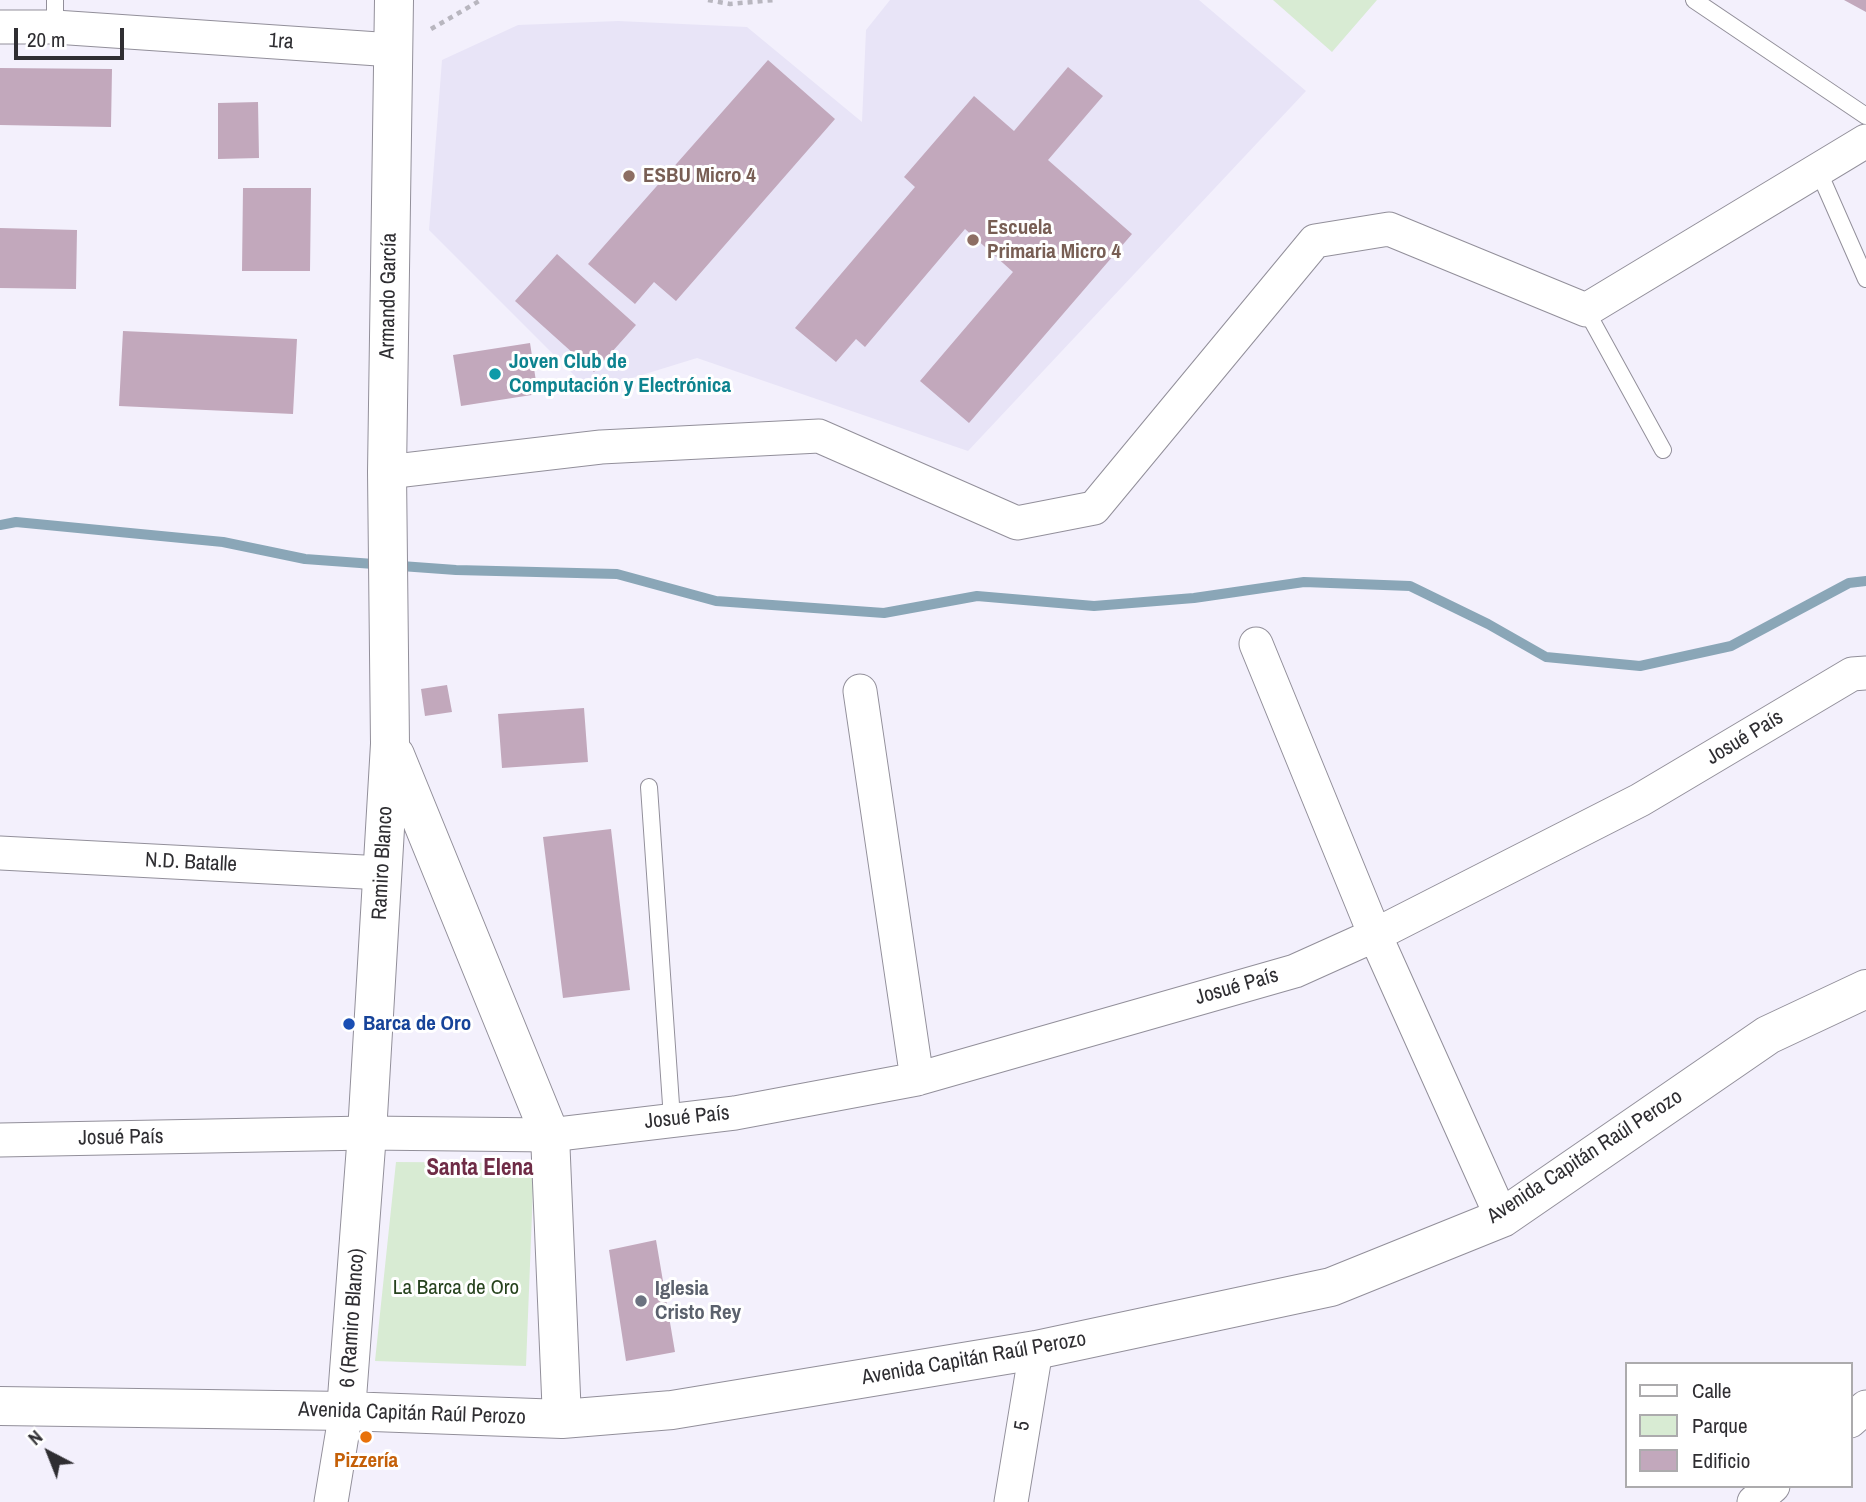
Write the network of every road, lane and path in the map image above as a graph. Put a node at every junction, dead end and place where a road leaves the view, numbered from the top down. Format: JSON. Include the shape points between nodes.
{"nodes":[{"id":1,"x":394,"y":0,"type":"edge"},
{"id":2,"x":481,"y":0,"type":"edge"},
{"id":3,"x":708,"y":0,"type":"edge"},
{"id":4,"x":774,"y":0,"type":"edge"},
{"id":5,"x":1694,"y":0,"type":"edge"},
{"id":6,"x":55,"y":13,"type":"edge"},
{"id":7,"x":0,"y":27,"type":"edge"},
{"id":8,"x":393,"y":50,"type":"junction"},
{"id":9,"x":1866,"y":116,"type":"edge"},
{"id":10,"x":1866,"y":141,"type":"edge"},
{"id":11,"x":1818,"y":170,"type":"junction"},
{"id":12,"x":1866,"y":279,"type":"edge"},
{"id":13,"x":1586,"y":310,"type":"junction"},
{"id":14,"x":1663,"y":450,"type":"dead end"},
{"id":15,"x":387,"y":472,"type":"junction"},
{"id":16,"x":389,"y":592,"type":"joint"},
{"id":17,"x":1256,"y":643,"type":"dead end"},
{"id":18,"x":1866,"y":673,"type":"edge"},
{"id":19,"x":860,"y":691,"type":"dead end"},
{"id":20,"x":390,"y":744,"type":"junction"},
{"id":21,"x":649,"y":788,"type":"dead end"},
{"id":22,"x":0,"y":853,"type":"edge"},
{"id":23,"x":383,"y":873,"type":"junction"},
{"id":24,"x":1375,"y":935,"type":"junction"},
{"id":25,"x":1866,"y":989,"type":"edge"},
{"id":26,"x":916,"y":1079,"type":"junction"},
{"id":27,"x":672,"y":1119,"type":"junction"},
{"id":28,"x":367,"y":1133,"type":"junction"},
{"id":29,"x":550,"y":1135,"type":"junction"},
{"id":30,"x":0,"y":1140,"type":"edge"},
{"id":31,"x":1502,"y":1217,"type":"junction"},
{"id":32,"x":1036,"y":1350,"type":"junction"},
{"id":33,"x":0,"y":1406,"type":"edge"},
{"id":34,"x":1866,"y":1407,"type":"edge"},
{"id":35,"x":346,"y":1411,"type":"junction"},
{"id":36,"x":562,"y":1419,"type":"junction"},
{"id":37,"x":1852,"y":1419,"type":"edge"},
{"id":38,"x":1771,"y":1488,"type":"edge"},
{"id":39,"x":331,"y":1502,"type":"edge"},
{"id":40,"x":1011,"y":1502,"type":"edge"},
{"id":41,"x":1754,"y":1502,"type":"edge"}],
"edges":[{"from":1,"to":8,"type":"main road","name":"Armando García"},
{"from":2,"to":8,"type":"path"},
{"from":3,"to":4,"type":"path","via":[[730,4]]},
{"from":5,"to":9,"type":"lane"},
{"from":6,"to":7,"type":"street","name":"1ra"},
{"from":6,"to":8,"type":"street","name":"1ra"},
{"from":8,"to":15,"type":"main road","name":"Armando García"},
{"from":10,"to":11,"type":"street"},
{"from":11,"to":12,"type":"lane"},
{"from":11,"to":13,"type":"street"},
{"from":13,"to":14,"type":"lane"},
{"from":13,"to":15,"type":"street","via":[[1389,229],[1315,241],[1094,508],[1017,523],[818,436],[601,447]]},
{"from":15,"to":16,"type":"main road","name":"Armando García"},
{"from":16,"to":20,"type":"main road","name":"Ramiro Blanco"},
{"from":17,"to":24,"type":"street"},
{"from":18,"to":24,"type":"street","name":"Josué País","via":[[1852,674],[1640,800]]},
{"from":19,"to":26,"type":"street"},
{"from":20,"to":23,"type":"main road","name":"Ramiro Blanco"},
{"from":20,"to":29,"type":"main road"},
{"from":21,"to":27,"type":"lane"},
{"from":22,"to":23,"type":"street","name":"N.D. Batalle"},
{"from":23,"to":28,"type":"main road","name":"Ramiro Blanco"},
{"from":24,"to":26,"type":"street","name":"Josué País","via":[[1295,971]]},
{"from":24,"to":31,"type":"street"},
{"from":25,"to":31,"type":"main road","name":"Avenida Capitán Raúl Perozo","via":[[1768,1035]]},
{"from":26,"to":27,"type":"street","name":"Josué País","via":[[735,1113]]},
{"from":27,"to":29,"type":"street","name":"Josué País"},
{"from":28,"to":29,"type":"street","name":"Josué País"},
{"from":28,"to":30,"type":"street","name":"Josué País"},
{"from":28,"to":35,"type":"main road","name":"6 (Ramiro Blanco)"},
{"from":29,"to":36,"type":"main road"},
{"from":31,"to":32,"type":"main road","name":"Avenida Capitán Raúl Perozo","via":[[1331,1287]]},
{"from":32,"to":36,"type":"main road","name":"Avenida Capitán Raúl Perozo","via":[[672,1410]]},
{"from":32,"to":40,"type":"street","name":"5"},
{"from":33,"to":35,"type":"main road","name":"Avenida Capitán Raúl Perozo"},
{"from":34,"to":37,"type":"street"},
{"from":35,"to":36,"type":"main road","name":"Avenida Capitán Raúl Perozo"},
{"from":35,"to":39,"type":"street","name":"6 (Ramiro Blanco)"},
{"from":38,"to":41,"type":"street"}]}
